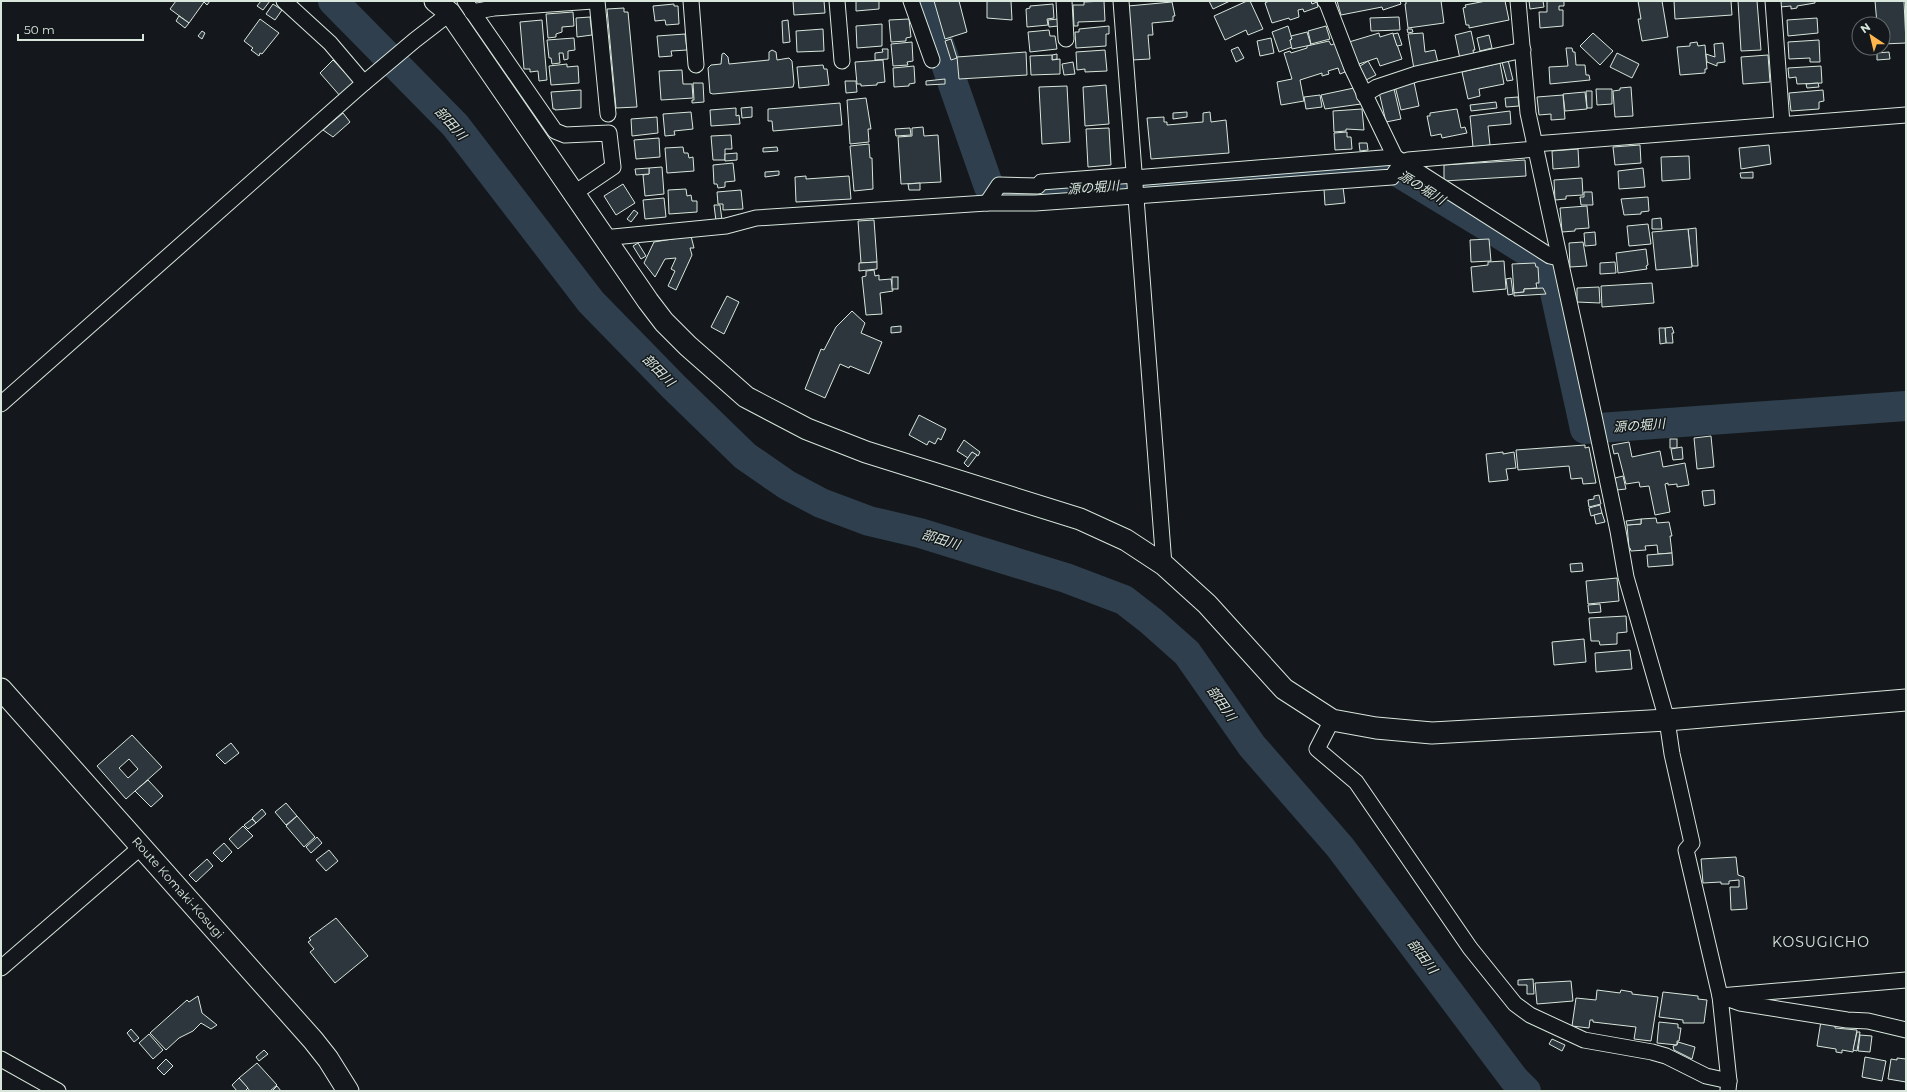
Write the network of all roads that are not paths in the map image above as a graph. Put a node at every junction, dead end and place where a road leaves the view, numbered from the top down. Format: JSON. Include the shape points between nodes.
{"nodes":[{"id":1,"x":284,"y":1,"type":"edge"},
{"id":2,"x":593,"y":1,"type":"edge"},
{"id":3,"x":596,"y":1,"type":"edge"},
{"id":4,"x":691,"y":1,"type":"edge"},
{"id":5,"x":837,"y":1,"type":"edge"},
{"id":6,"x":911,"y":1,"type":"edge"},
{"id":7,"x":1064,"y":1,"type":"edge"},
{"id":8,"x":1121,"y":1,"type":"edge"},
{"id":9,"x":1324,"y":1,"type":"edge"},
{"id":10,"x":1518,"y":1,"type":"edge"},
{"id":11,"x":1773,"y":1,"type":"edge"},
{"id":12,"x":456,"y":7,"type":"edge"},
{"id":13,"x":1066,"y":39,"type":"dead end"},
{"id":14,"x":1523,"y":50,"type":"junction"},
{"id":15,"x":932,"y":60,"type":"dead end"},
{"id":16,"x":842,"y":61,"type":"dead end"},
{"id":17,"x":696,"y":66,"type":"dead end"},
{"id":18,"x":370,"y":78,"type":"junction"},
{"id":19,"x":1364,"y":95,"type":"junction"},
{"id":20,"x":608,"y":114,"type":"dead end"},
{"id":21,"x":1906,"y":115,"type":"edge"},
{"id":22,"x":1782,"y":124,"type":"junction"},
{"id":23,"x":1535,"y":147,"type":"junction"},
{"id":24,"x":1399,"y":161,"type":"junction"},
{"id":25,"x":1134,"y":177,"type":"junction"},
{"id":26,"x":573,"y":194,"type":"junction"},
{"id":27,"x":1135,"y":196,"type":"junction"},
{"id":28,"x":987,"y":203,"type":"junction"},
{"id":29,"x":603,"y":238,"type":"junction"},
{"id":30,"x":1559,"y":258,"type":"junction"},
{"id":31,"x":1,"y":404,"type":"edge"},
{"id":32,"x":1164,"y":566,"type":"junction"},
{"id":33,"x":1,"y":689,"type":"edge"},
{"id":34,"x":1906,"y":700,"type":"edge"},
{"id":35,"x":1332,"y":720,"type":"junction"},
{"id":36,"x":1667,"y":720,"type":"junction"},
{"id":37,"x":141,"y":847,"type":"junction"},
{"id":38,"x":1,"y":968,"type":"edge"},
{"id":39,"x":1906,"y":980,"type":"edge"},
{"id":40,"x":1720,"y":996,"type":"junction"},
{"id":41,"x":1906,"y":1030,"type":"edge"},
{"id":42,"x":1,"y":1059,"type":"edge"},
{"id":43,"x":1728,"y":1086,"type":"edge"},
{"id":44,"x":58,"y":1091,"type":"edge"},
{"id":45,"x":348,"y":1091,"type":"edge"}],
"edges":[{"from":1,"to":18,"type":"street"},
{"from":2,"to":12,"type":"street","via":[[494,8]]},
{"from":3,"to":20,"type":"street"},
{"from":4,"to":17,"type":"street"},
{"from":5,"to":16,"type":"street"},
{"from":6,"to":15,"type":"street"},
{"from":7,"to":13,"type":"street"},
{"from":8,"to":25,"type":"street"},
{"from":9,"to":19,"type":"street"},
{"from":10,"to":14,"type":"street"},
{"from":11,"to":22,"type":"street"},
{"from":12,"to":18,"type":"street"},
{"from":12,"to":26,"type":"street"},
{"from":12,"to":26,"type":"street","via":[[555,131],[565,135],[609,133],[613,167]]},
{"from":14,"to":19,"type":"street","via":[[1416,74],[1377,87]]},
{"from":14,"to":23,"type":"street","via":[[1528,113]]},
{"from":18,"to":31,"type":"street"},
{"from":19,"to":24,"type":"street"},
{"from":21,"to":22,"type":"street"},
{"from":22,"to":23,"type":"street"},
{"from":23,"to":24,"type":"street"},
{"from":23,"to":30,"type":"street"},
{"from":24,"to":25,"type":"street"},
{"from":24,"to":27,"type":"street","via":[[1392,177]]},
{"from":24,"to":30,"type":"street","via":[[1550,256]]},
{"from":25,"to":27,"type":"street"},
{"from":25,"to":28,"type":"street","via":[[1041,182],[1038,186],[999,184]]},
{"from":26,"to":29,"type":"street"},
{"from":27,"to":28,"type":"street"},
{"from":27,"to":32,"type":"street"},
{"from":28,"to":29,"type":"street","via":[[756,218],[726,226]]},
{"from":29,"to":32,"type":"street","via":[[664,322],[746,397],[807,429],[866,452],[1080,519],[1126,540]]},
{"from":30,"to":36,"type":"street","via":[[1626,577]]},
{"from":32,"to":35,"type":"street","via":[[1207,604],[1284,688]]},
{"from":33,"to":37,"type":"street","name":"Route Komaki-Kosugi"},
{"from":34,"to":36,"type":"street"},
{"from":35,"to":36,"type":"street","via":[[1376,728],[1432,733]]},
{"from":35,"to":43,"type":"street","via":[[1317,749],[1356,782],[1470,948],[1515,1004],[1530,1015],[1584,1040],[1666,1056]]},
{"from":36,"to":40,"type":"street","via":[[1692,844],[1686,850]]},
{"from":37,"to":38,"type":"street"},
{"from":37,"to":45,"type":"street","name":"Route Komaki-Kosugi","via":[[313,1040]]},
{"from":39,"to":40,"type":"street"},
{"from":40,"to":41,"type":"street","via":[[1740,1003],[1868,1021]]},
{"from":40,"to":43,"type":"street"},
{"from":42,"to":44,"type":"street"}]}
